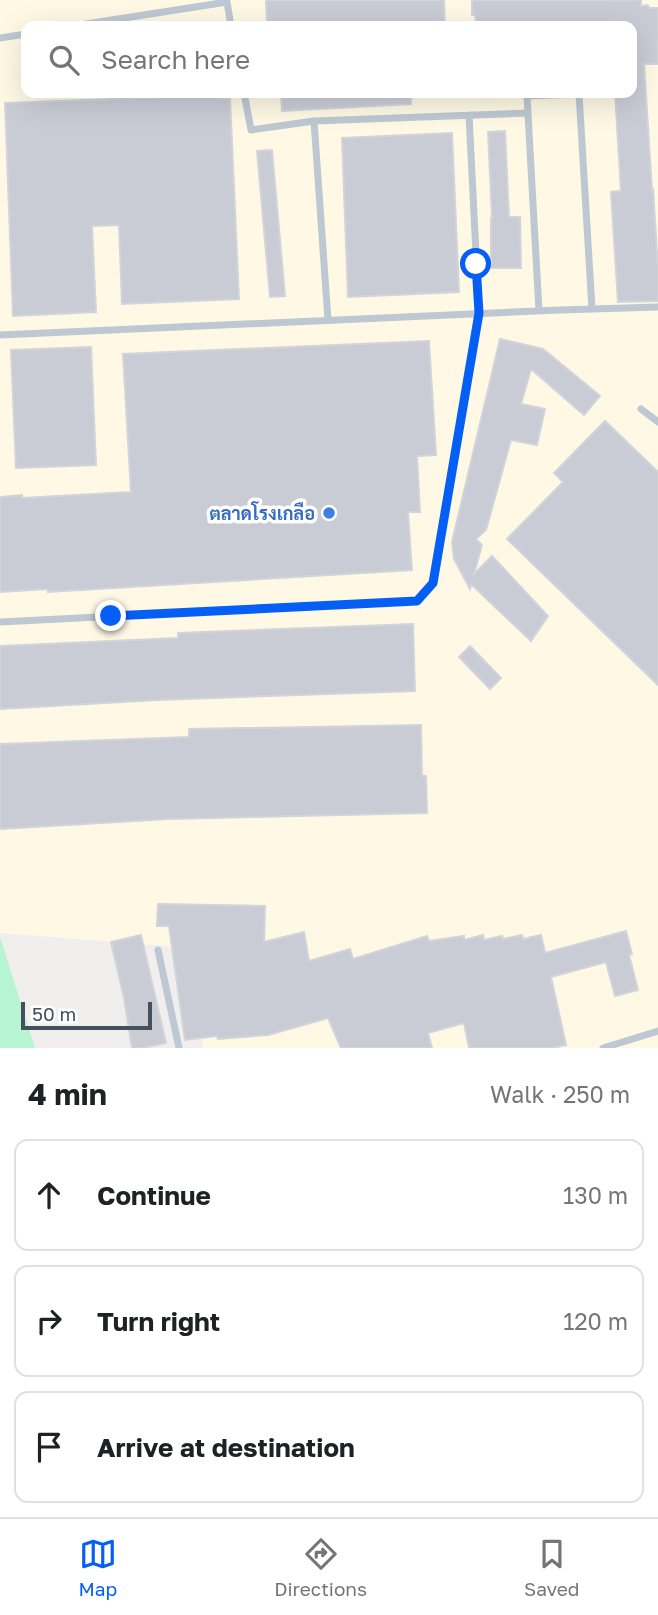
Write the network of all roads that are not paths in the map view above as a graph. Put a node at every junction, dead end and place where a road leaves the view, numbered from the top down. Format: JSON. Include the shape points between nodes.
{"nodes":[{"id":1,"x":105,"y":21,"type":"edge"},
{"id":2,"x":231,"y":21,"type":"edge"},
{"id":3,"x":21,"y":35,"type":"edge"},
{"id":4,"x":0,"y":38,"type":"edge"},
{"id":5,"x":245,"y":98,"type":"edge"},
{"id":6,"x":527,"y":98,"type":"edge"},
{"id":7,"x":579,"y":98,"type":"edge"},
{"id":8,"x":528,"y":113,"type":"junction"},
{"id":9,"x":468,"y":115,"type":"junction"},
{"id":10,"x":314,"y":121,"type":"junction"},
{"id":11,"x":658,"y":307,"type":"edge"},
{"id":12,"x":592,"y":309,"type":"junction"},
{"id":13,"x":539,"y":310,"type":"junction"},
{"id":14,"x":479,"y":313,"type":"junction"},
{"id":15,"x":328,"y":320,"type":"junction"},
{"id":16,"x":0,"y":335,"type":"edge"},
{"id":17,"x":641,"y":409,"type":"dead end"},
{"id":18,"x":658,"y":422,"type":"edge"},
{"id":19,"x":0,"y":622,"type":"edge"},
{"id":20,"x":158,"y":950,"type":"dead end"},
{"id":21,"x":658,"y":1031,"type":"edge"},
{"id":22,"x":179,"y":1048,"type":"edge"},
{"id":23,"x":603,"y":1048,"type":"edge"}],
"edges":[{"from":1,"to":2,"type":"lane","via":[[227,2]]},
{"from":3,"to":4,"type":"lane"},
{"from":5,"to":10,"type":"lane","via":[[251,130]]},
{"from":6,"to":8,"type":"lane"},
{"from":7,"to":12,"type":"lane"},
{"from":8,"to":9,"type":"lane"},
{"from":8,"to":13,"type":"lane"},
{"from":9,"to":10,"type":"lane"},
{"from":9,"to":14,"type":"lane"},
{"from":10,"to":15,"type":"lane"},
{"from":11,"to":12,"type":"lane"},
{"from":12,"to":13,"type":"lane"},
{"from":13,"to":14,"type":"lane"},
{"from":14,"to":15,"type":"lane"},
{"from":14,"to":19,"type":"lane","via":[[433,583],[417,601]]},
{"from":15,"to":16,"type":"lane"},
{"from":17,"to":18,"type":"lane"},
{"from":20,"to":22,"type":"lane"},
{"from":21,"to":23,"type":"lane"}]}
